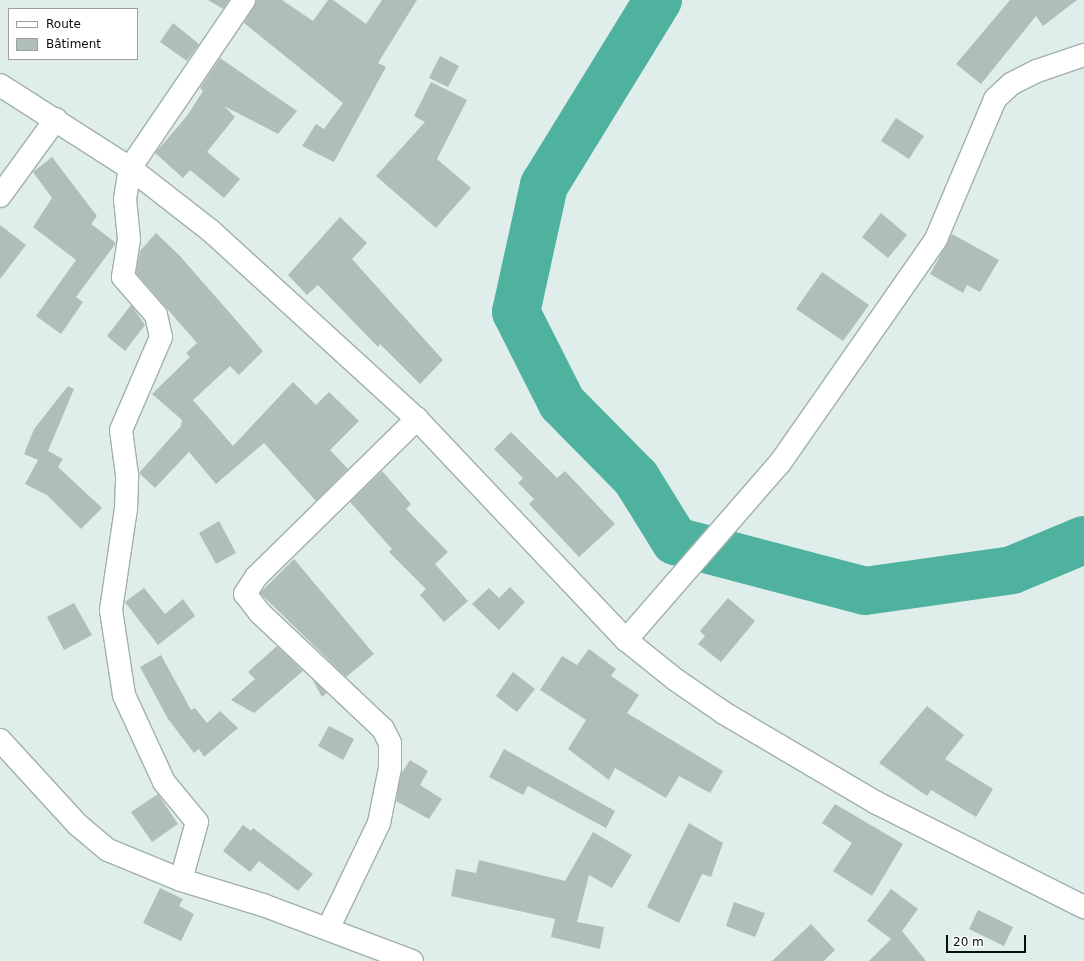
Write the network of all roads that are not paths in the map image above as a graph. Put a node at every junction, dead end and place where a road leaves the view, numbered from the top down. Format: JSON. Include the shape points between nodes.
{"nodes":[{"id":1,"x":244,"y":0,"type":"edge"},
{"id":2,"x":1084,"y":55,"type":"edge"},
{"id":3,"x":0,"y":85,"type":"edge"},
{"id":4,"x":56,"y":119,"type":"junction"},
{"id":5,"x":130,"y":168,"type":"junction"},
{"id":6,"x":0,"y":196,"type":"edge"},
{"id":7,"x":417,"y":419,"type":"junction"},
{"id":8,"x":626,"y":640,"type":"junction"},
{"id":9,"x":0,"y":740,"type":"edge"},
{"id":10,"x":181,"y":880,"type":"junction"},
{"id":11,"x":1084,"y":907,"type":"edge"},
{"id":12,"x":328,"y":929,"type":"junction"},
{"id":13,"x":412,"y":961,"type":"edge"}],
"edges":[{"from":1,"to":5,"type":"main road"},
{"from":2,"to":8,"type":"main road","via":[[1037,71],[1011,84],[995,99],[936,239],[780,463]]},
{"from":3,"to":4,"type":"main road"},
{"from":4,"to":5,"type":"main road"},
{"from":4,"to":6,"type":"main road"},
{"from":5,"to":7,"type":"main road","via":[[210,231]]},
{"from":5,"to":10,"type":"main road","via":[[125,198],[129,239],[122,273],[156,315],[161,337],[121,430],[127,475],[126,509],[110,610],[124,695],[164,782],[197,822]]},
{"from":7,"to":8,"type":"main road"},
{"from":7,"to":12,"type":"main road","via":[[256,577],[245,594],[260,613],[383,729],[390,743],[390,768],[379,823]]},
{"from":8,"to":11,"type":"main road","via":[[676,680],[790,754],[1029,883]]},
{"from":9,"to":10,"type":"main road","via":[[78,825],[108,850]]},
{"from":10,"to":12,"type":"main road"},
{"from":12,"to":13,"type":"main road"}]}
